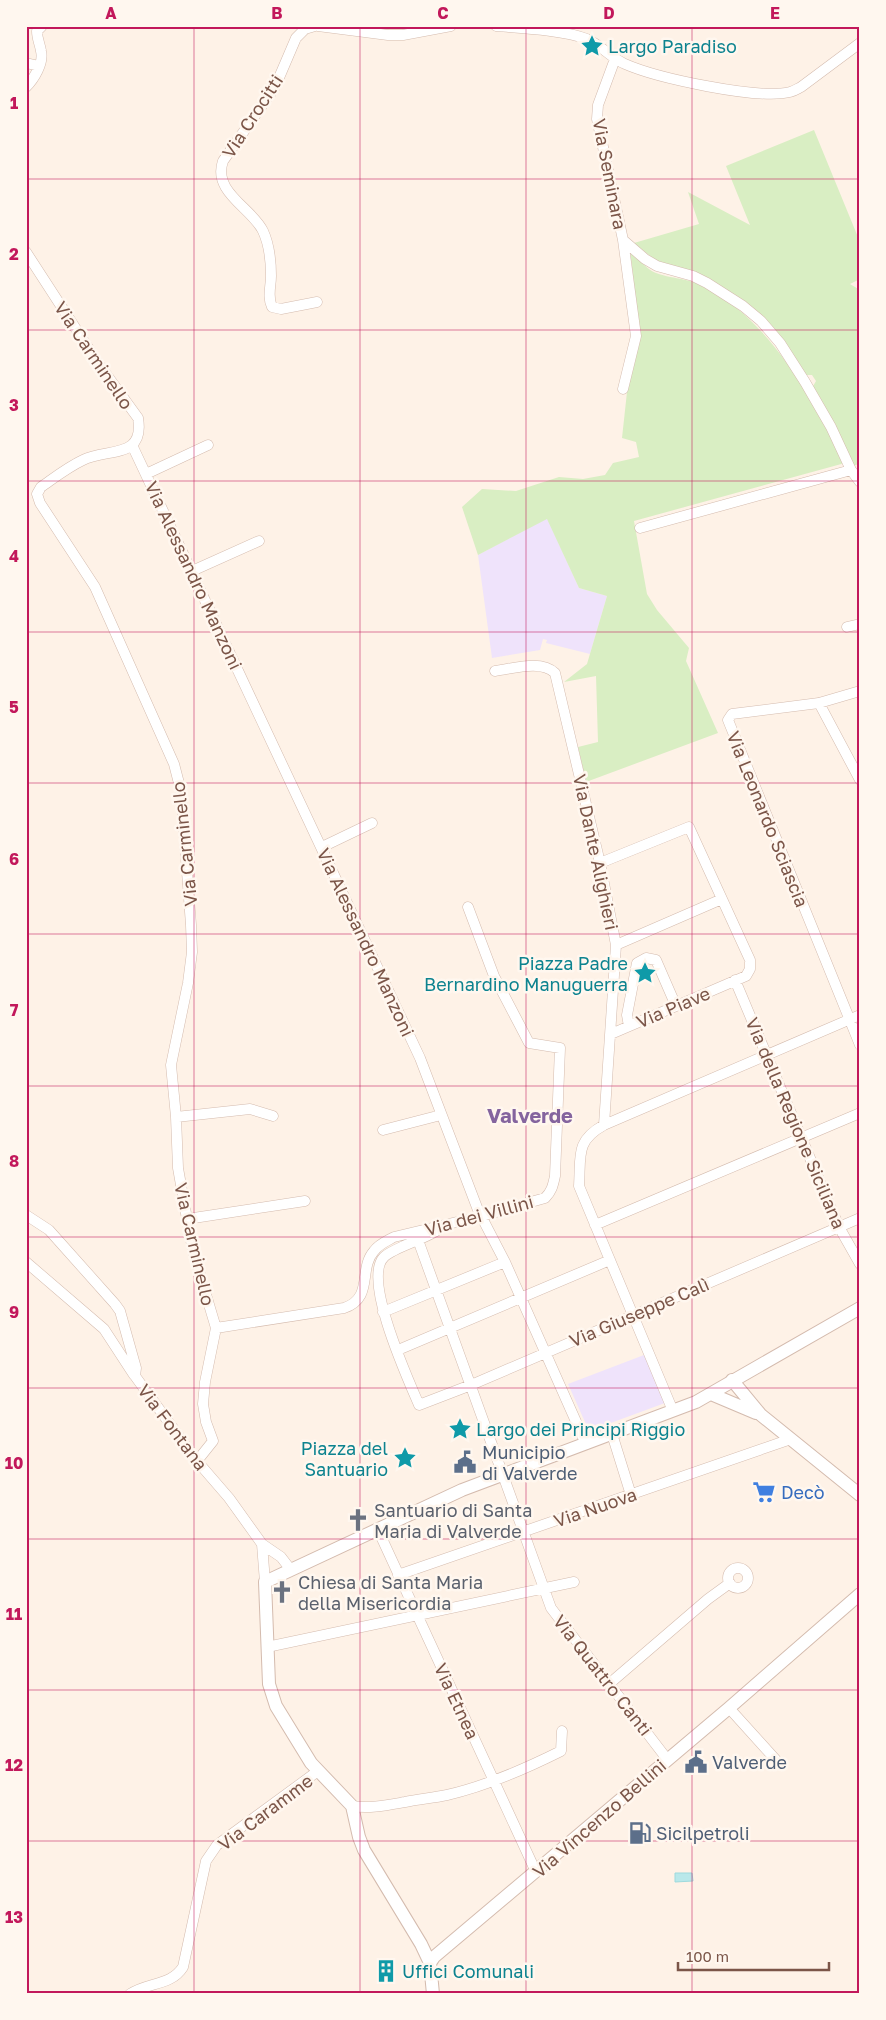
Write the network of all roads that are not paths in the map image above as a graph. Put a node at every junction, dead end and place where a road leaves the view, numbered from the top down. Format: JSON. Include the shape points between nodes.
{"nodes":[{"id":1,"x":42,"y":26,"type":"edge"},
{"id":2,"x":316,"y":26,"type":"edge"},
{"id":3,"x":451,"y":26,"type":"edge"},
{"id":4,"x":496,"y":26,"type":"edge"},
{"id":5,"x":860,"y":43,"type":"edge"},
{"id":6,"x":615,"y":59,"type":"junction"},
{"id":7,"x":26,"y":63,"type":"edge"},
{"id":8,"x":39,"y":66,"type":"junction"},
{"id":9,"x":26,"y":87,"type":"edge"},
{"id":10,"x":623,"y":240,"type":"junction"},
{"id":11,"x":26,"y":252,"type":"edge"},
{"id":12,"x":317,"y":302,"type":"dead end"},
{"id":13,"x":623,"y":390,"type":"dead end"},
{"id":14,"x":132,"y":445,"type":"junction"},
{"id":15,"x":208,"y":445,"type":"dead end"},
{"id":16,"x":851,"y":470,"type":"junction"},
{"id":17,"x":146,"y":474,"type":"junction"},
{"id":18,"x":860,"y":482,"type":"edge"},
{"id":19,"x":640,"y":528,"type":"dead end"},
{"id":20,"x":259,"y":541,"type":"dead end"},
{"id":21,"x":192,"y":571,"type":"junction"},
{"id":22,"x":860,"y":624,"type":"edge"},
{"id":23,"x":848,"y":627,"type":"dead end"},
{"id":24,"x":495,"y":671,"type":"dead end"},
{"id":25,"x":860,"y":691,"type":"edge"},
{"id":26,"x":819,"y":703,"type":"junction"},
{"id":27,"x":860,"y":780,"type":"edge"},
{"id":28,"x":372,"y":823,"type":"dead end"},
{"id":29,"x":322,"y":847,"type":"junction"},
{"id":30,"x":600,"y":863,"type":"junction"},
{"id":31,"x":722,"y":899,"type":"junction"},
{"id":32,"x":468,"y":907,"type":"dead end"},
{"id":33,"x":616,"y":944,"type":"junction"},
{"id":34,"x":735,"y":980,"type":"junction"},
{"id":35,"x":676,"y":1006,"type":"junction"},
{"id":36,"x":860,"y":1015,"type":"edge"},
{"id":37,"x":849,"y":1020,"type":"junction"},
{"id":38,"x":629,"y":1026,"type":"junction"},
{"id":39,"x":611,"y":1034,"type":"junction"},
{"id":40,"x":860,"y":1045,"type":"edge"},
{"id":41,"x":766,"y":1056,"type":"junction"},
{"id":42,"x":860,"y":1112,"type":"edge"},
{"id":43,"x":441,"y":1115,"type":"junction"},
{"id":44,"x":273,"y":1116,"type":"dead end"},
{"id":45,"x":176,"y":1117,"type":"junction"},
{"id":46,"x":604,"y":1125,"type":"junction"},
{"id":47,"x":383,"y":1130,"type":"dead end"},
{"id":48,"x":801,"y":1138,"type":"junction"},
{"id":49,"x":305,"y":1202,"type":"dead end"},
{"id":50,"x":26,"y":1215,"type":"edge"},
{"id":51,"x":482,"y":1216,"type":"junction"},
{"id":52,"x":860,"y":1218,"type":"edge"},
{"id":53,"x":186,"y":1219,"type":"junction"},
{"id":54,"x":447,"y":1224,"type":"junction"},
{"id":55,"x":595,"y":1225,"type":"junction"},
{"id":56,"x":839,"y":1227,"type":"junction"},
{"id":57,"x":418,"y":1240,"type":"junction"},
{"id":58,"x":610,"y":1260,"type":"junction"},
{"id":59,"x":26,"y":1262,"type":"edge"},
{"id":60,"x":505,"y":1262,"type":"junction"},
{"id":61,"x":860,"y":1264,"type":"edge"},
{"id":62,"x":436,"y":1290,"type":"junction"},
{"id":63,"x":521,"y":1298,"type":"junction"},
{"id":64,"x":860,"y":1308,"type":"edge"},
{"id":65,"x":383,"y":1312,"type":"junction"},
{"id":66,"x":634,"y":1315,"type":"junction"},
{"id":67,"x":216,"y":1328,"type":"junction"},
{"id":68,"x":450,"y":1328,"type":"junction"},
{"id":69,"x":398,"y":1350,"type":"junction"},
{"id":70,"x":546,"y":1353,"type":"junction"},
{"id":71,"x":134,"y":1376,"type":"junction"},
{"id":72,"x":732,"y":1380,"type":"junction"},
{"id":73,"x":471,"y":1385,"type":"junction"},
{"id":74,"x":711,"y":1394,"type":"junction"},
{"id":75,"x":673,"y":1411,"type":"junction"},
{"id":76,"x":761,"y":1415,"type":"junction"},
{"id":77,"x":612,"y":1434,"type":"junction"},
{"id":78,"x":791,"y":1439,"type":"junction"},
{"id":79,"x":586,"y":1444,"type":"junction"},
{"id":80,"x":197,"y":1461,"type":"junction"},
{"id":81,"x":504,"y":1475,"type":"junction"},
{"id":82,"x":860,"y":1495,"type":"edge"},
{"id":83,"x":631,"y":1496,"type":"junction"},
{"id":84,"x":378,"y":1530,"type":"junction"},
{"id":85,"x":524,"y":1531,"type":"junction"},
{"id":86,"x":262,"y":1544,"type":"junction"},
{"id":87,"x":291,"y":1570,"type":"junction"},
{"id":88,"x":398,"y":1575,"type":"junction"},
{"id":89,"x":265,"y":1582,"type":"junction"},
{"id":90,"x":574,"y":1582,"type":"dead end"},
{"id":91,"x":730,"y":1583,"type":"dead end"},
{"id":92,"x":544,"y":1588,"type":"junction"},
{"id":93,"x":860,"y":1594,"type":"edge"},
{"id":94,"x":417,"y":1615,"type":"junction"},
{"id":95,"x":267,"y":1647,"type":"junction"},
{"id":96,"x":609,"y":1684,"type":"junction"},
{"id":97,"x":729,"y":1708,"type":"junction"},
{"id":98,"x":562,"y":1731,"type":"dead end"},
{"id":99,"x":667,"y":1759,"type":"junction"},
{"id":100,"x":776,"y":1760,"type":"dead end"},
{"id":101,"x":318,"y":1771,"type":"junction"},
{"id":102,"x":493,"y":1780,"type":"junction"},
{"id":103,"x":352,"y":1806,"type":"junction"},
{"id":104,"x":536,"y":1872,"type":"junction"},
{"id":105,"x":430,"y":1964,"type":"junction"},
{"id":106,"x":130,"y":1994,"type":"edge"},
{"id":107,"x":433,"y":1994,"type":"edge"}],
"edges":[{"from":1,"to":8,"type":"street","via":[[37,31],[42,53]]},
{"from":2,"to":3,"type":"street","via":[[403,35]]},
{"from":2,"to":12,"type":"street","name":"Via Crocitti","via":[[305,29],[296,38],[275,87],[220,167],[232,197],[262,230],[271,268],[269,301],[272,307],[281,310]]},
{"from":4,"to":6,"type":"street","via":[[586,39]]},
{"from":5,"to":6,"type":"street","via":[[801,87],[778,94],[679,81],[641,71]]},
{"from":6,"to":10,"type":"street","name":"Via Seminara","via":[[598,104],[597,119]]},
{"from":7,"to":8,"type":"street"},
{"from":8,"to":9,"type":"street"},
{"from":10,"to":13,"type":"street","via":[[636,336]]},
{"from":10,"to":16,"type":"street","name":"Via Seminara","via":[[657,266],[707,283],[761,321],[780,343],[805,382]]},
{"from":11,"to":14,"type":"street","name":"Via Carminello","via":[[138,418],[138,438]]},
{"from":14,"to":17,"type":"street","name":"Via Alessandro Manzoni"},
{"from":14,"to":45,"type":"street","name":"Via Carminello","via":[[78,463],[41,487],[37,494],[95,587],[174,764],[181,791],[192,952],[170,1065]]},
{"from":15,"to":17,"type":"street"},
{"from":16,"to":18,"type":"street","name":"Via Seminara"},
{"from":16,"to":19,"type":"street"},
{"from":17,"to":21,"type":"street","name":"Via Alessandro Manzoni"},
{"from":20,"to":21,"type":"street"},
{"from":21,"to":29,"type":"street","name":"Via Alessandro Manzoni"},
{"from":22,"to":23,"type":"street"},
{"from":24,"to":30,"type":"street","name":"Via Dante Alighieri","via":[[538,666],[550,668],[554,673]]},
{"from":25,"to":26,"type":"street","name":"Via Leonardo Sciascia"},
{"from":26,"to":27,"type":"street"},
{"from":26,"to":37,"type":"street","name":"Via Leonardo Sciascia","via":[[732,714],[728,720]]},
{"from":28,"to":29,"type":"street"},
{"from":29,"to":43,"type":"street","name":"Via Alessandro Manzoni","via":[[420,1058]]},
{"from":30,"to":31,"type":"street","via":[[689,827]]},
{"from":30,"to":33,"type":"street","name":"Via Dante Alighieri"},
{"from":31,"to":33,"type":"street"},
{"from":31,"to":34,"type":"street","via":[[750,960],[746,976]]},
{"from":32,"to":51,"type":"street","name":"Via dei Villini","via":[[494,976],[529,1043],[560,1048],[553,1188],[545,1198]]},
{"from":33,"to":39,"type":"street","name":"Via Dante Alighieri"},
{"from":34,"to":35,"type":"street","name":"Via Piave"},
{"from":34,"to":41,"type":"street","name":"Via della Regione Siciliana"},
{"from":35,"to":38,"type":"street","name":"Via Piave"},
{"from":35,"to":38,"type":"street","via":[[656,960],[646,958],[637,963],[627,1015]]},
{"from":36,"to":37,"type":"street"},
{"from":37,"to":40,"type":"street","name":"Via Leonardo Sciascia"},
{"from":37,"to":41,"type":"street"},
{"from":38,"to":39,"type":"street","name":"Via Piave"},
{"from":39,"to":46,"type":"street","name":"Via Dante Alighieri"},
{"from":41,"to":46,"type":"street"},
{"from":41,"to":48,"type":"street","name":"Via della Regione Siciliana"},
{"from":42,"to":48,"type":"street"},
{"from":43,"to":47,"type":"street"},
{"from":43,"to":51,"type":"street","name":"Via Alessandro Manzoni"},
{"from":44,"to":45,"type":"street","via":[[250,1109]]},
{"from":45,"to":53,"type":"street","name":"Via Carminello","via":[[178,1168]]},
{"from":46,"to":55,"type":"street","via":[[585,1137],[582,1147],[579,1186]]},
{"from":48,"to":55,"type":"street"},
{"from":48,"to":56,"type":"street","name":"Via della Regione Siciliana"},
{"from":49,"to":53,"type":"street"},
{"from":50,"to":71,"type":"street","name":"Via Fontana","via":[[49,1230],[120,1311],[136,1368]]},
{"from":51,"to":54,"type":"street","name":"Via dei Villini"},
{"from":51,"to":60,"type":"street","name":"Via Alessandro Manzoni"},
{"from":52,"to":56,"type":"street","name":"Via Giuseppe Calì"},
{"from":53,"to":67,"type":"street","name":"Via Carminello"},
{"from":54,"to":57,"type":"street"},
{"from":54,"to":67,"type":"street","name":"Via dei Villini","via":[[394,1237],[379,1246],[369,1258],[359,1300],[354,1305]]},
{"from":55,"to":58,"type":"street"},
{"from":56,"to":61,"type":"street","name":"Via della Regione Siciliana"},
{"from":56,"to":66,"type":"street","name":"Via Giuseppe Calì"},
{"from":57,"to":62,"type":"street","name":"Via Quattro Canti"},
{"from":57,"to":65,"type":"street","via":[[384,1256],[378,1267]]},
{"from":58,"to":63,"type":"street"},
{"from":58,"to":66,"type":"street"},
{"from":59,"to":71,"type":"street","via":[[104,1329]]},
{"from":60,"to":62,"type":"street"},
{"from":60,"to":63,"type":"street","name":"Via Alessandro Manzoni"},
{"from":62,"to":65,"type":"street"},
{"from":62,"to":68,"type":"street","name":"Via Quattro Canti"},
{"from":63,"to":68,"type":"street"},
{"from":63,"to":70,"type":"street","name":"Via Alessandro Manzoni"},
{"from":64,"to":72,"type":"street"},
{"from":65,"to":69,"type":"street"},
{"from":66,"to":70,"type":"street","name":"Via Giuseppe Calì"},
{"from":66,"to":75,"type":"street"},
{"from":67,"to":80,"type":"street","name":"Via Carminello","via":[[203,1404],[213,1441]]},
{"from":68,"to":69,"type":"street"},
{"from":68,"to":73,"type":"street","name":"Via Quattro Canti"},
{"from":69,"to":73,"type":"street","name":"Via Giuseppe Calì","via":[[418,1405]]},
{"from":70,"to":73,"type":"street","name":"Via Giuseppe Calì"},
{"from":70,"to":79,"type":"street","name":"Via Alessandro Manzoni"},
{"from":71,"to":80,"type":"street","name":"Via Fontana"},
{"from":72,"to":74,"type":"street"},
{"from":72,"to":76,"type":"street"},
{"from":73,"to":81,"type":"street","name":"Via Quattro Canti"},
{"from":74,"to":75,"type":"street"},
{"from":74,"to":76,"type":"street"},
{"from":75,"to":77,"type":"street"},
{"from":76,"to":78,"type":"street"},
{"from":77,"to":79,"type":"street"},
{"from":77,"to":83,"type":"street"},
{"from":78,"to":82,"type":"street"},
{"from":78,"to":83,"type":"street","name":"Via Nuova"},
{"from":79,"to":81,"type":"street"},
{"from":80,"to":86,"type":"street","name":"Via Fontana"},
{"from":81,"to":84,"type":"street","via":[[430,1504]]},
{"from":81,"to":85,"type":"street","name":"Via Quattro Canti"},
{"from":83,"to":85,"type":"street","name":"Via Nuova"},
{"from":84,"to":87,"type":"street"},
{"from":84,"to":88,"type":"street","name":"Via Etnea"},
{"from":85,"to":88,"type":"street","name":"Via Nuova"},
{"from":85,"to":92,"type":"street","name":"Via Quattro Canti"},
{"from":86,"to":87,"type":"street","via":[[281,1557]]},
{"from":86,"to":89,"type":"street"},
{"from":87,"to":89,"type":"street"},
{"from":88,"to":94,"type":"street","name":"Via Etnea"},
{"from":89,"to":95,"type":"street"},
{"from":90,"to":92,"type":"street"},
{"from":91,"to":96,"type":"street"},
{"from":92,"to":94,"type":"street"},
{"from":92,"to":96,"type":"street","name":"Via Quattro Canti","via":[[551,1608]]},
{"from":93,"to":97,"type":"street","name":"Via Vincenzo Bellini"},
{"from":94,"to":95,"type":"street"},
{"from":94,"to":102,"type":"street","name":"Via Etnea"},
{"from":95,"to":101,"type":"street","via":[[269,1684],[276,1706]]},
{"from":96,"to":99,"type":"street","name":"Via Quattro Canti"},
{"from":97,"to":99,"type":"street","name":"Via Vincenzo Bellini"},
{"from":97,"to":100,"type":"street"},
{"from":98,"to":102,"type":"street","via":[[561,1751]]},
{"from":99,"to":104,"type":"street","name":"Via Vincenzo Bellini"},
{"from":101,"to":103,"type":"street"},
{"from":101,"to":106,"type":"street","name":"Via Caramme","via":[[210,1853],[183,1966],[177,1976]]},
{"from":102,"to":103,"type":"street","via":[[448,1794],[388,1805]]},
{"from":102,"to":104,"type":"street","name":"Via Etnea"},
{"from":103,"to":105,"type":"street","via":[[364,1850]]},
{"from":104,"to":105,"type":"street","name":"Via Vincenzo Bellini","via":[[434,1957]]},
{"from":105,"to":107,"type":"street"}]}
